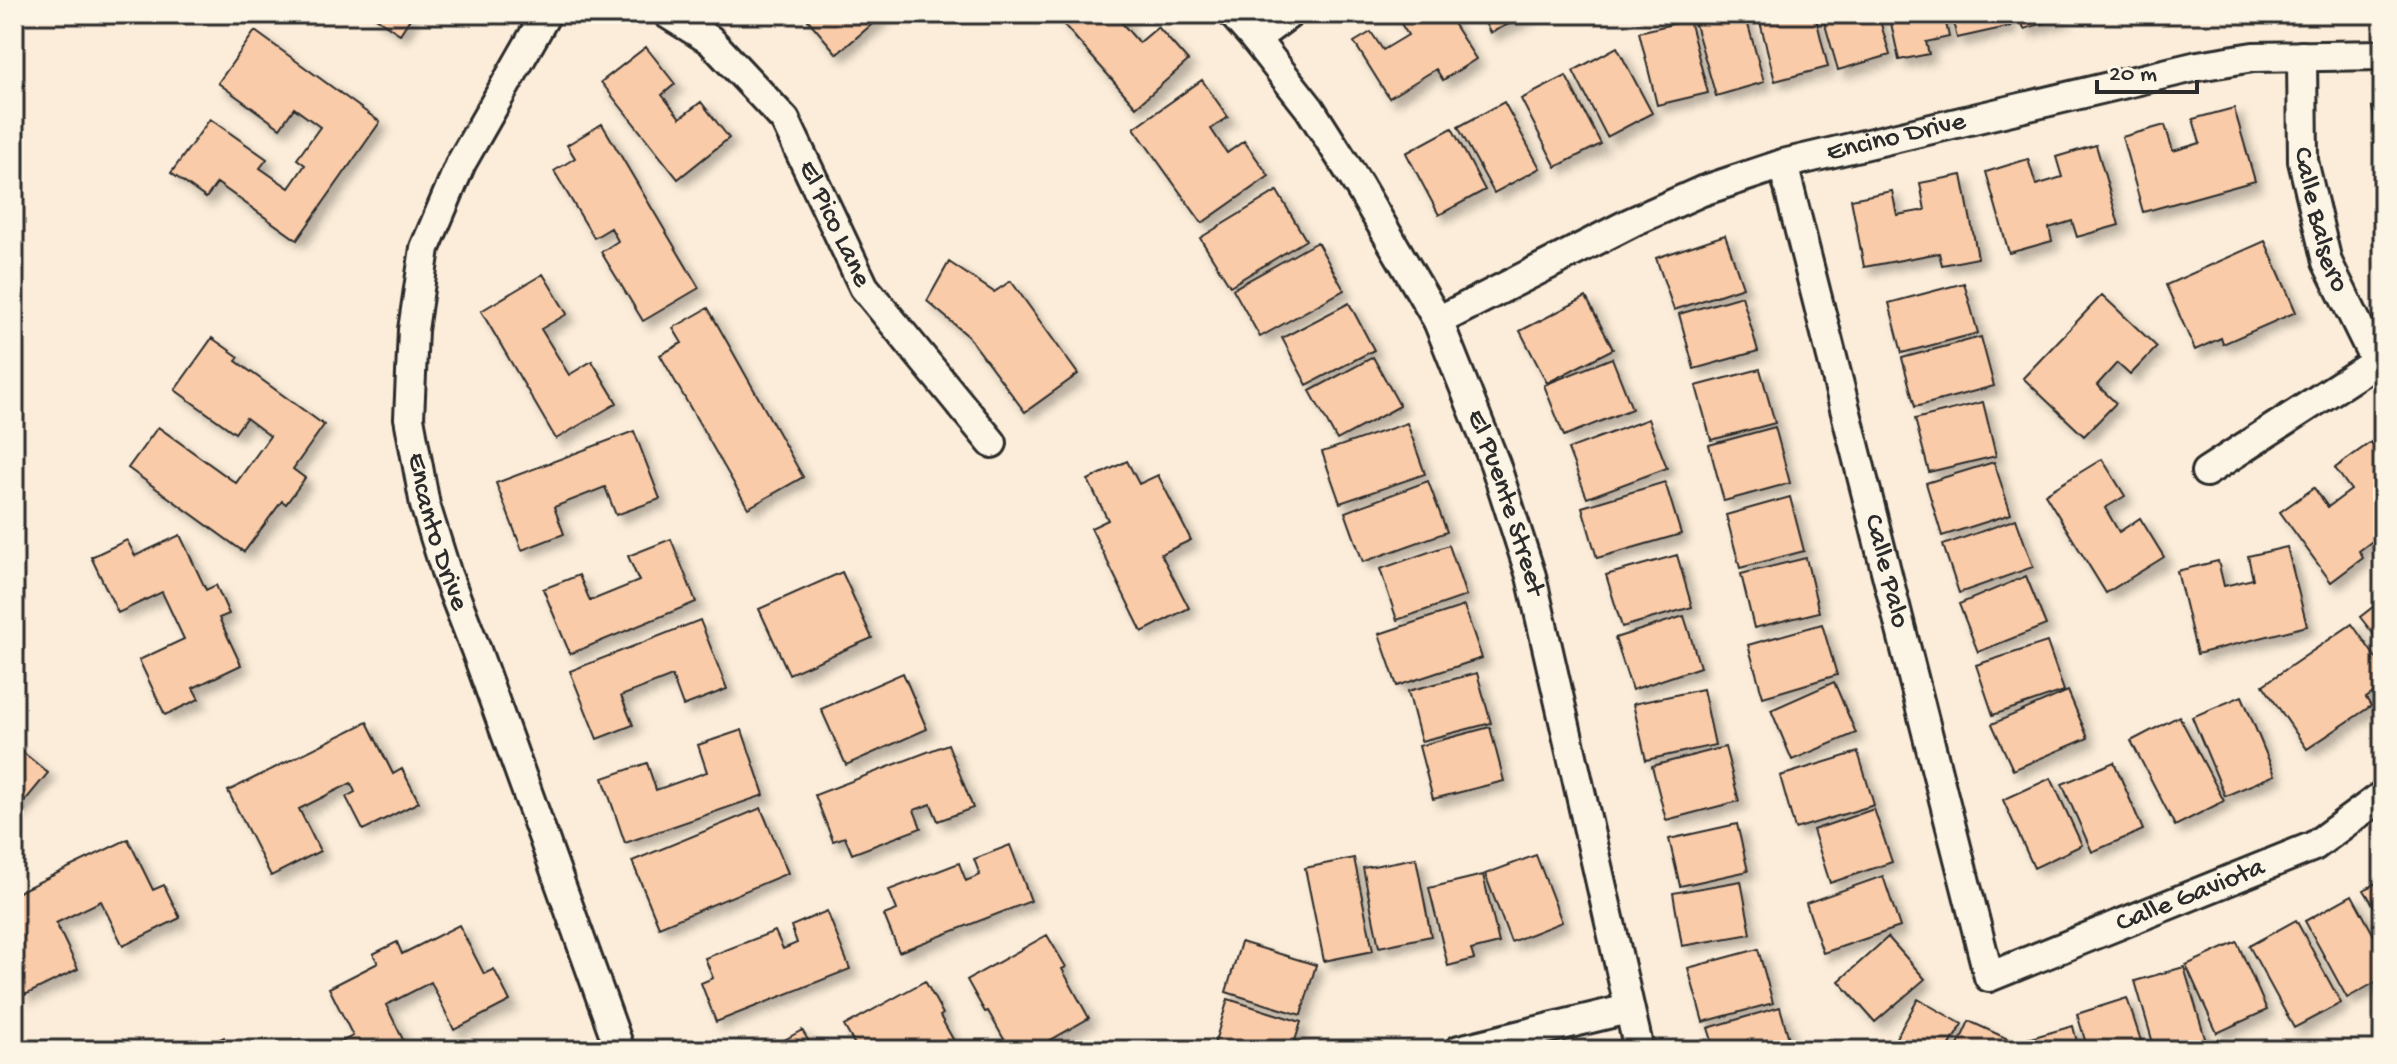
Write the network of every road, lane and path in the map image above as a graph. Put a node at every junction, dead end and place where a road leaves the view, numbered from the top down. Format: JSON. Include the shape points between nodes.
{"nodes":[{"id":1,"x":546,"y":14,"type":"edge"},
{"id":2,"x":668,"y":14,"type":"edge"},
{"id":3,"x":1233,"y":14,"type":"edge"},
{"id":4,"x":1289,"y":14,"type":"edge"},
{"id":5,"x":1255,"y":39,"type":"junction"},
{"id":6,"x":2383,"y":55,"type":"edge"},
{"id":7,"x":2302,"y":56,"type":"junction"},
{"id":8,"x":1783,"y":164,"type":"junction"},
{"id":9,"x":1438,"y":321,"type":"junction"},
{"id":10,"x":2379,"y":367,"type":"edge"},
{"id":11,"x":992,"y":443,"type":"dead end"},
{"id":12,"x":2206,"y":472,"type":"dead end"},
{"id":13,"x":2383,"y":795,"type":"edge"},
{"id":14,"x":1989,"y":977,"type":"joint"},
{"id":15,"x":1628,"y":1009,"type":"junction"},
{"id":16,"x":620,"y":1050,"type":"edge"},
{"id":17,"x":1459,"y":1050,"type":"edge"},
{"id":18,"x":1639,"y":1050,"type":"edge"}],
"edges":[{"from":1,"to":16,"type":"street","name":"Encanto Drive","via":[[461,163],[425,248],[413,330],[409,418],[425,505],[447,575]]},
{"from":2,"to":11,"type":"street","name":"El Pico Lane","via":[[710,40],[785,120],[864,287]]},
{"from":3,"to":5,"type":"street","name":"El Puente Street"},
{"from":4,"to":5,"type":"street"},
{"from":5,"to":9,"type":"street","name":"El Puente Street","via":[[1310,109]]},
{"from":6,"to":7,"type":"street","name":"Encino Drive"},
{"from":7,"to":8,"type":"street","name":"Encino Drive","via":[[2198,66]]},
{"from":7,"to":10,"type":"street","name":"Calle Balsero","via":[[2303,161],[2327,262]]},
{"from":8,"to":9,"type":"street","name":"Encino Drive","via":[[1632,222]]},
{"from":8,"to":14,"type":"street","name":"Calle Palo"},
{"from":9,"to":15,"type":"street","name":"El Puente Street","via":[[1495,464],[1531,576]]},
{"from":10,"to":12,"type":"street"},
{"from":13,"to":14,"type":"street","name":"Calle Gaviota","via":[[2314,846]]},
{"from":15,"to":17,"type":"street"},
{"from":15,"to":18,"type":"street","name":"El Puente Street"}]}
